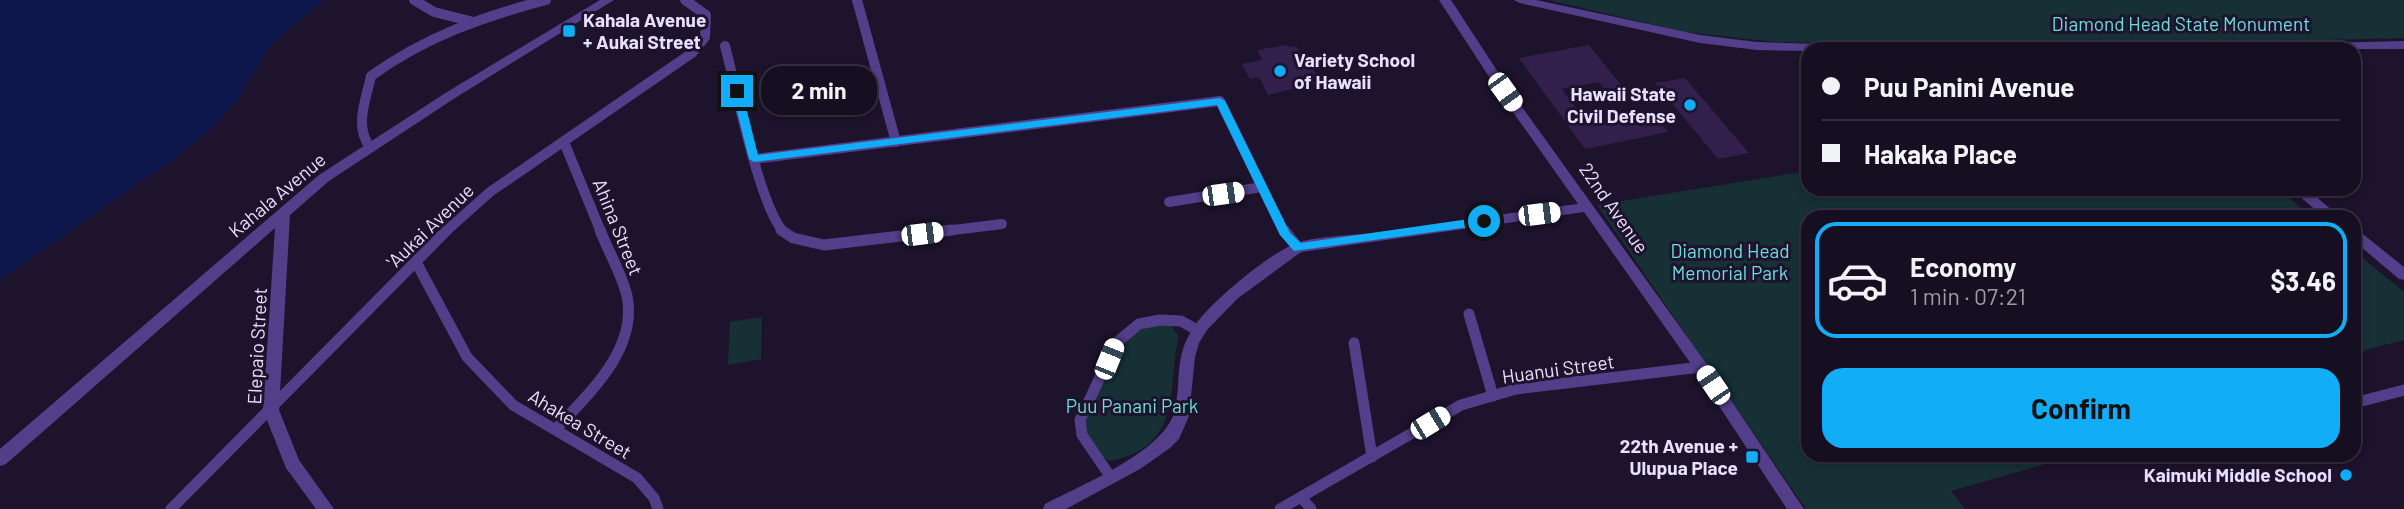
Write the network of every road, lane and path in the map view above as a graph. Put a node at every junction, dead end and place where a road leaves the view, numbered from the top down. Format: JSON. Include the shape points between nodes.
{"nodes":[{"id":1,"x":414,"y":0,"type":"edge"},
{"id":2,"x":546,"y":0,"type":"edge"},
{"id":3,"x":608,"y":0,"type":"edge"},
{"id":4,"x":685,"y":0,"type":"edge"},
{"id":5,"x":857,"y":0,"type":"edge"},
{"id":6,"x":1445,"y":0,"type":"edge"},
{"id":7,"x":1520,"y":0,"type":"edge"},
{"id":8,"x":518,"y":4,"type":"edge"},
{"id":9,"x":471,"y":21,"type":"junction"},
{"id":10,"x":2404,"y":45,"type":"edge"},
{"id":11,"x":725,"y":46,"type":"dead end"},
{"id":12,"x":2361,"y":46,"type":"edge"},
{"id":13,"x":1801,"y":47,"type":"edge"},
{"id":14,"x":564,"y":142,"type":"junction"},
{"id":15,"x":896,"y":142,"type":"junction"},
{"id":16,"x":370,"y":146,"type":"junction"},
{"id":17,"x":754,"y":159,"type":"junction"},
{"id":18,"x":1262,"y":187,"type":"junction"},
{"id":19,"x":2307,"y":196,"type":"edge"},
{"id":20,"x":1169,"y":202,"type":"dead end"},
{"id":21,"x":1588,"y":207,"type":"junction"},
{"id":22,"x":2324,"y":210,"type":"edge"},
{"id":23,"x":283,"y":212,"type":"junction"},
{"id":24,"x":1002,"y":224,"type":"dead end"},
{"id":25,"x":2361,"y":240,"type":"edge"},
{"id":26,"x":1298,"y":248,"type":"junction"},
{"id":27,"x":416,"y":262,"type":"junction"},
{"id":28,"x":2404,"y":275,"type":"edge"},
{"id":29,"x":1469,"y":314,"type":"dead end"},
{"id":30,"x":1197,"y":330,"type":"junction"},
{"id":31,"x":1354,"y":342,"type":"dead end"},
{"id":32,"x":1701,"y":367,"type":"junction"},
{"id":33,"x":2404,"y":390,"type":"edge"},
{"id":34,"x":1493,"y":396,"type":"junction"},
{"id":35,"x":2361,"y":401,"type":"edge"},
{"id":36,"x":271,"y":410,"type":"junction"},
{"id":37,"x":555,"y":430,"type":"junction"},
{"id":38,"x":1372,"y":457,"type":"junction"},
{"id":39,"x":0,"y":459,"type":"edge"},
{"id":40,"x":1110,"y":476,"type":"junction"},
{"id":41,"x":1301,"y":497,"type":"junction"},
{"id":42,"x":1791,"y":508,"type":"edge"},
{"id":43,"x":171,"y":509,"type":"edge"},
{"id":44,"x":326,"y":509,"type":"edge"},
{"id":45,"x":658,"y":509,"type":"edge"},
{"id":46,"x":1051,"y":509,"type":"edge"},
{"id":47,"x":1280,"y":509,"type":"edge"},
{"id":48,"x":1311,"y":509,"type":"edge"}],
"edges":[{"from":1,"to":9,"type":"street","via":[[438,16]]},
{"from":2,"to":8,"type":"street"},
{"from":3,"to":16,"type":"street","name":"Kahala Avenue"},
{"from":4,"to":14,"type":"street","name":"ʻAukai Avenue","via":[[706,15],[709,29],[702,46]]},
{"from":5,"to":15,"type":"street"},
{"from":6,"to":21,"type":"street","name":"22nd Avenue"},
{"from":7,"to":13,"type":"street","via":[[1700,40]]},
{"from":8,"to":9,"type":"street"},
{"from":9,"to":16,"type":"street","via":[[430,37],[371,76],[361,129],[363,141]]},
{"from":10,"to":12,"type":"street"},
{"from":11,"to":17,"type":"street"},
{"from":14,"to":27,"type":"street","name":"ʻAukai Avenue","via":[[490,192]]},
{"from":14,"to":37,"type":"street","name":"Ahina Street","via":[[626,296],[627,324],[622,345],[599,382]]},
{"from":15,"to":17,"type":"street"},
{"from":15,"to":18,"type":"street","via":[[1220,101]]},
{"from":16,"to":23,"type":"street","name":"Kahala Avenue"},
{"from":17,"to":24,"type":"street","via":[[774,219],[781,230],[807,243],[843,244]]},
{"from":18,"to":20,"type":"street"},
{"from":18,"to":26,"type":"street","via":[[1286,235]]},
{"from":19,"to":22,"type":"street"},
{"from":21,"to":26,"type":"street"},
{"from":21,"to":32,"type":"street","name":"22nd Avenue"},
{"from":23,"to":36,"type":"street","name":"Elepaio Street"},
{"from":23,"to":39,"type":"street","name":"Kahala Avenue"},
{"from":25,"to":28,"type":"street"},
{"from":26,"to":30,"type":"street","via":[[1259,273]]},
{"from":27,"to":36,"type":"street","name":"ʻAukai Avenue"},
{"from":27,"to":37,"type":"street","name":"Ahakea Street","via":[[467,357],[513,405]]},
{"from":29,"to":34,"type":"street"},
{"from":30,"to":40,"type":"street","via":[[1187,354],[1184,411],[1173,434],[1158,450]]},
{"from":30,"to":40,"type":"street","via":[[1181,321],[1160,320],[1139,324],[1116,342],[1080,420],[1082,435]]},
{"from":31,"to":38,"type":"street"},
{"from":32,"to":34,"type":"street","name":"Huanui Street","via":[[1516,389]]},
{"from":32,"to":42,"type":"street","name":"22nd Avenue"},
{"from":33,"to":35,"type":"street"},
{"from":34,"to":38,"type":"street","name":"Huanui Street","via":[[1461,405]]},
{"from":36,"to":43,"type":"street","name":"ʻAukai Avenue"},
{"from":36,"to":44,"type":"street","name":"Elepaio Street","via":[[292,463]]},
{"from":37,"to":45,"type":"street","name":"Ahakea Street","via":[[637,478]]},
{"from":38,"to":41,"type":"street","name":"Huanui Street"},
{"from":40,"to":46,"type":"street"},
{"from":41,"to":47,"type":"street","name":"Huanui Street"},
{"from":41,"to":48,"type":"street"}]}
